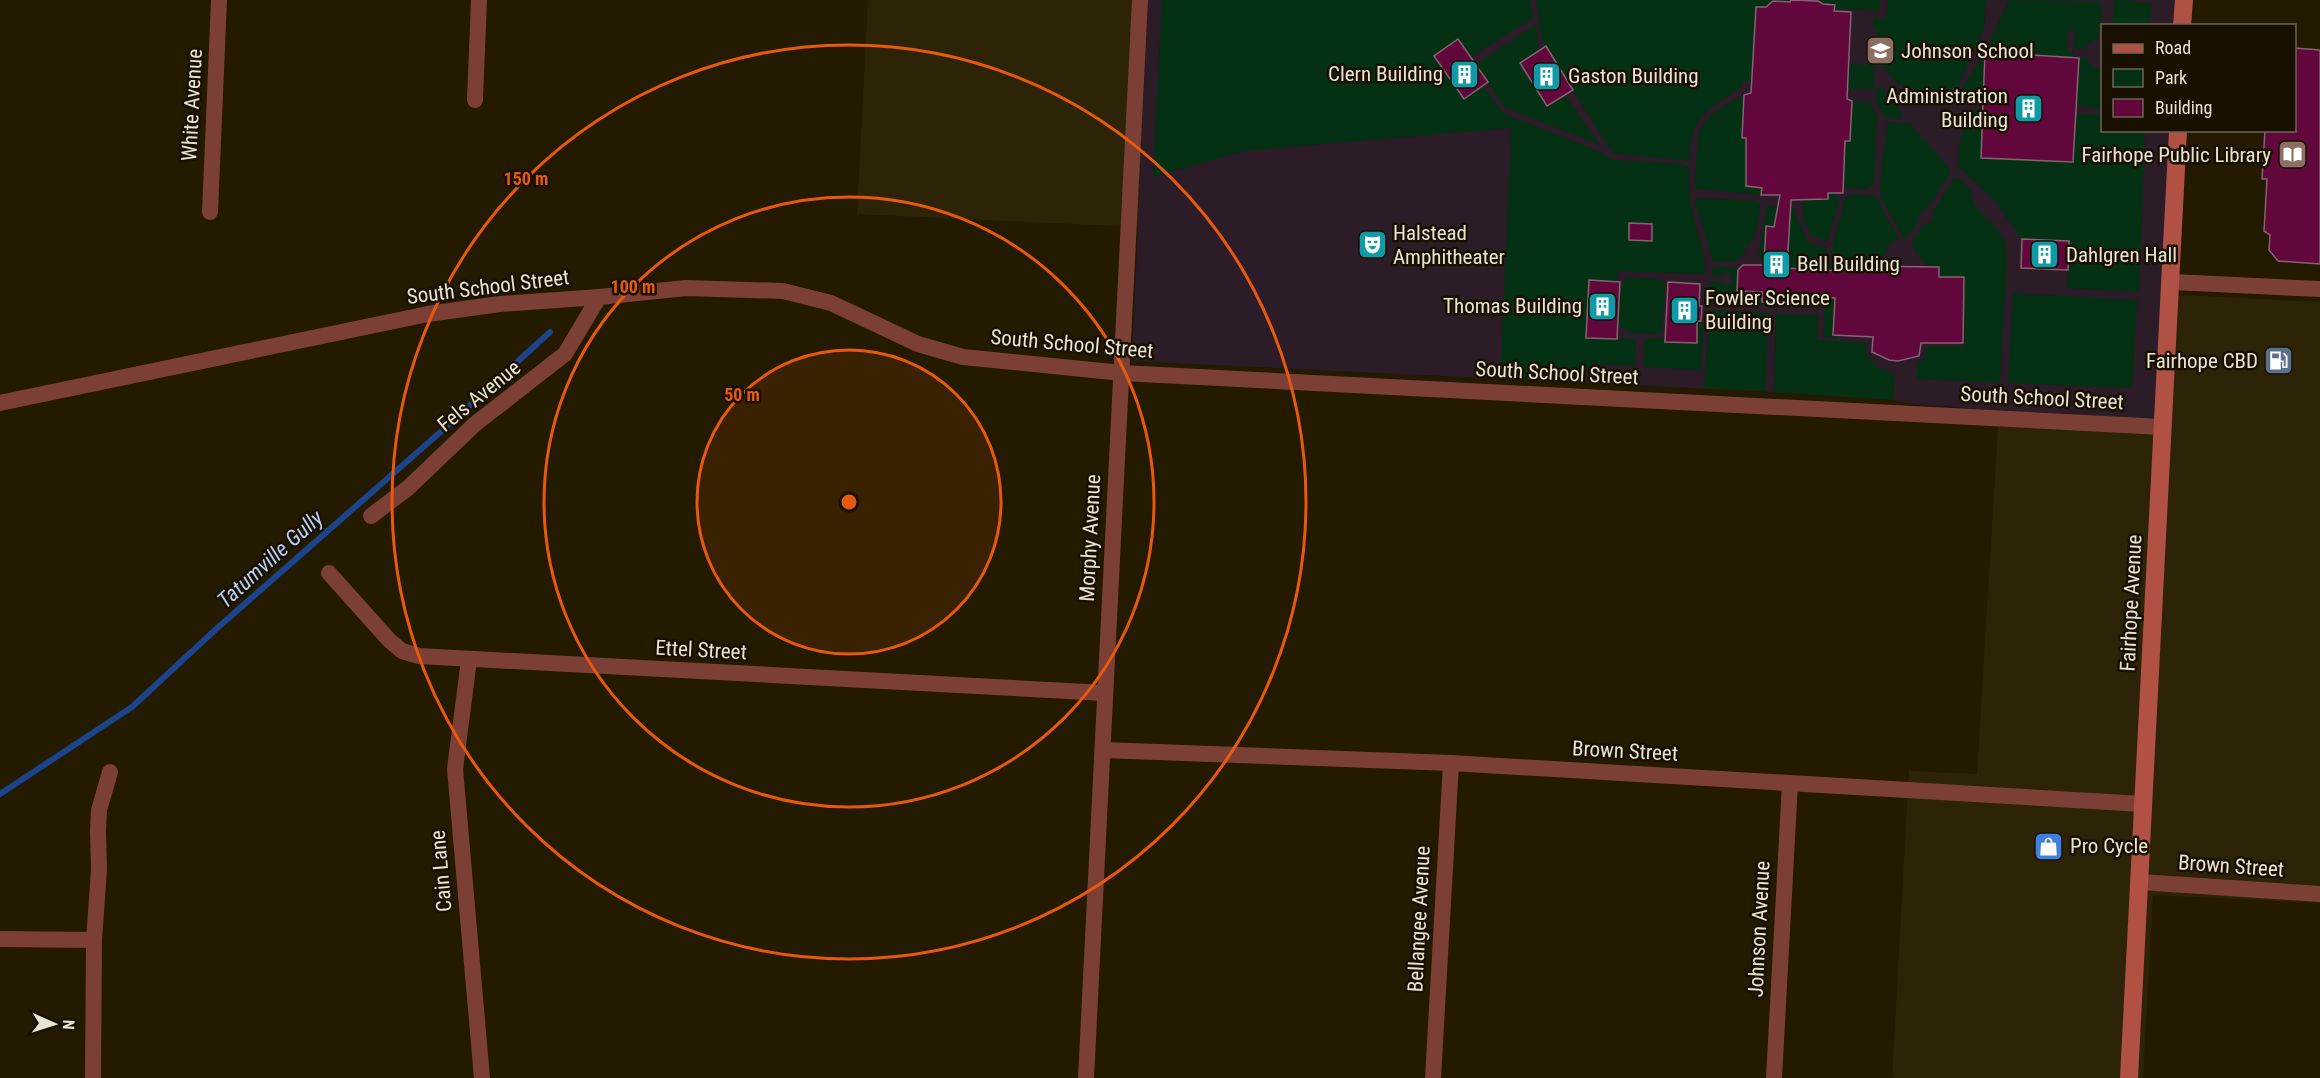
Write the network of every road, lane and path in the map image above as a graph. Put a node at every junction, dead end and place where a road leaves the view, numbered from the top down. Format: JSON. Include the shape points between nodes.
{"nodes":[{"id":1,"x":219,"y":0,"type":"edge"},
{"id":2,"x":479,"y":0,"type":"edge"},
{"id":3,"x":1140,"y":0,"type":"edge"},
{"id":4,"x":2184,"y":0,"type":"edge"},
{"id":5,"x":2182,"y":24,"type":"edge"},
{"id":6,"x":475,"y":100,"type":"dead end"},
{"id":7,"x":2178,"y":132,"type":"edge"},
{"id":8,"x":210,"y":212,"type":"dead end"},
{"id":9,"x":2172,"y":282,"type":"junction"},
{"id":10,"x":2320,"y":289,"type":"edge"},
{"id":11,"x":599,"y":297,"type":"junction"},
{"id":12,"x":1122,"y":373,"type":"junction"},
{"id":13,"x":0,"y":403,"type":"edge"},
{"id":14,"x":2163,"y":427,"type":"junction"},
{"id":15,"x":371,"y":516,"type":"dead end"},
{"id":16,"x":329,"y":573,"type":"dead end"},
{"id":17,"x":468,"y":660,"type":"junction"},
{"id":18,"x":1105,"y":693,"type":"junction"},
{"id":19,"x":1103,"y":750,"type":"junction"},
{"id":20,"x":1451,"y":763,"type":"junction"},
{"id":21,"x":110,"y":772,"type":"dead end"},
{"id":22,"x":1790,"y":783,"type":"junction"},
{"id":23,"x":2143,"y":804,"type":"junction"},
{"id":24,"x":2140,"y":882,"type":"junction"},
{"id":25,"x":2320,"y":894,"type":"edge"},
{"id":26,"x":0,"y":939,"type":"edge"},
{"id":27,"x":94,"y":940,"type":"junction"},
{"id":28,"x":93,"y":1078,"type":"edge"},
{"id":29,"x":482,"y":1078,"type":"edge"},
{"id":30,"x":1086,"y":1078,"type":"edge"},
{"id":31,"x":1433,"y":1078,"type":"edge"},
{"id":32,"x":1774,"y":1078,"type":"edge"},
{"id":33,"x":2129,"y":1078,"type":"edge"}],
"edges":[{"from":1,"to":8,"type":"street","name":"White Avenue"},
{"from":2,"to":6,"type":"street"},
{"from":3,"to":12,"type":"street","name":"Morphy Avenue"},
{"from":4,"to":5,"type":"street"},
{"from":7,"to":9,"type":"street","name":"Fairhope Avenue"},
{"from":9,"to":10,"type":"street"},
{"from":9,"to":14,"type":"street","name":"Fairhope Avenue"},
{"from":11,"to":12,"type":"street","name":"South School Street","via":[[686,288],[783,291],[831,303],[918,344],[963,357]]},
{"from":11,"to":13,"type":"street","name":"South School Street","via":[[428,314]]},
{"from":11,"to":15,"type":"street","name":"Fels Avenue","via":[[565,354],[475,424],[408,488]]},
{"from":12,"to":14,"type":"street","name":"South School Street"},
{"from":12,"to":18,"type":"street","name":"Morphy Avenue"},
{"from":14,"to":23,"type":"street","name":"Fairhope Avenue"},
{"from":16,"to":17,"type":"street","name":"Ettel Street","via":[[402,651]]},
{"from":17,"to":18,"type":"street","name":"Ettel Street"},
{"from":17,"to":29,"type":"street","name":"Cain Lane","via":[[455,769]]},
{"from":18,"to":19,"type":"street","name":"Morphy Avenue"},
{"from":19,"to":20,"type":"street","name":"Brown Street"},
{"from":19,"to":30,"type":"street","name":"Morphy Avenue"},
{"from":20,"to":22,"type":"street","name":"Brown Street"},
{"from":20,"to":31,"type":"street","name":"Bellangee Avenue"},
{"from":21,"to":27,"type":"street","via":[[99,810]]},
{"from":22,"to":23,"type":"street","name":"Brown Street"},
{"from":22,"to":32,"type":"street","name":"Johnson Avenue"},
{"from":23,"to":24,"type":"street","name":"Fairhope Avenue"},
{"from":24,"to":25,"type":"street","name":"Brown Street"},
{"from":24,"to":33,"type":"street","name":"Fairhope Avenue"},
{"from":26,"to":27,"type":"street"},
{"from":27,"to":28,"type":"street"}]}
